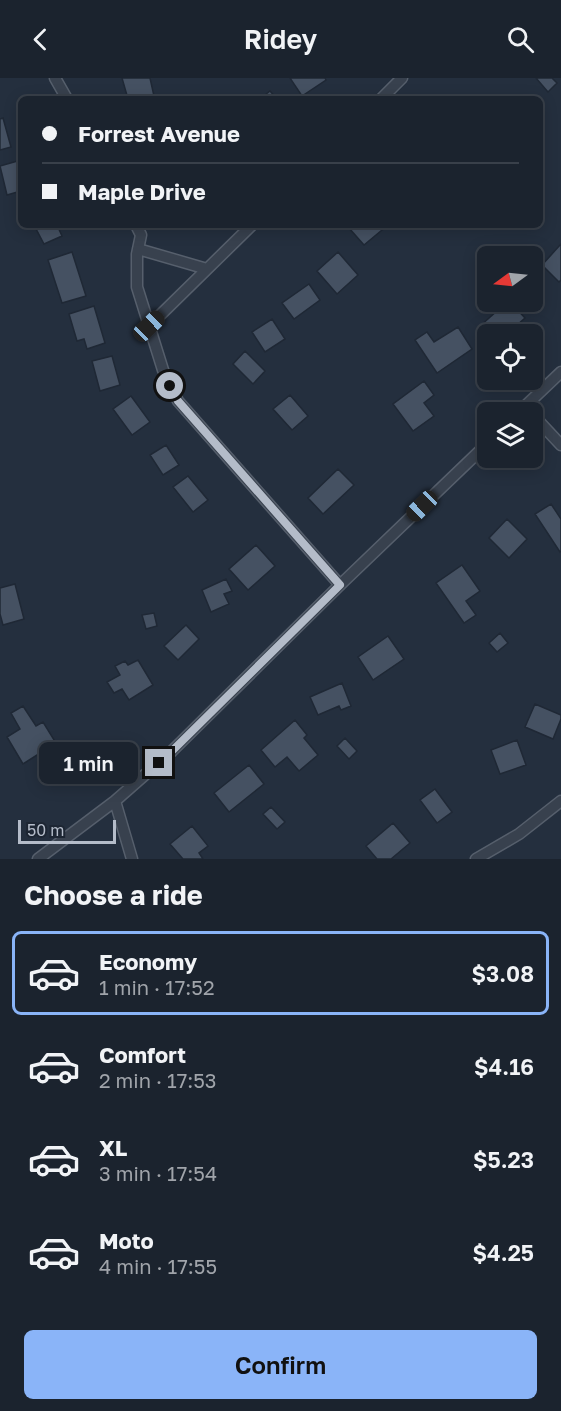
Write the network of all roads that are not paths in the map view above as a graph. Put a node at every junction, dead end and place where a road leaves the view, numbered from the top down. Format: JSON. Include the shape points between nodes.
{"nodes":[{"id":1,"x":56,"y":78,"type":"edge"},
{"id":2,"x":402,"y":78,"type":"edge"},
{"id":3,"x":65,"y":96,"type":"edge"},
{"id":4,"x":384,"y":96,"type":"edge"},
{"id":5,"x":138,"y":228,"type":"edge"},
{"id":6,"x":249,"y":228,"type":"edge"},
{"id":7,"x":138,"y":249,"type":"junction"},
{"id":8,"x":207,"y":269,"type":"junction"},
{"id":9,"x":149,"y":326,"type":"junction"},
{"id":10,"x":561,"y":372,"type":"edge"},
{"id":11,"x":535,"y":402,"type":"edge"},
{"id":12,"x":543,"y":427,"type":"edge"},
{"id":13,"x":561,"y":445,"type":"edge"},
{"id":14,"x":477,"y":454,"type":"edge"},
{"id":15,"x":340,"y":585,"type":"junction"},
{"id":16,"x":115,"y":801,"type":"junction"},
{"id":17,"x":561,"y":801,"type":"edge"},
{"id":18,"x":38,"y":859,"type":"edge"},
{"id":19,"x":132,"y":859,"type":"edge"},
{"id":20,"x":476,"y":859,"type":"edge"}],
"edges":[{"from":1,"to":3,"type":"street"},
{"from":2,"to":4,"type":"street"},
{"from":5,"to":7,"type":"street","via":[[141,235]]},
{"from":6,"to":8,"type":"street"},
{"from":7,"to":8,"type":"street"},
{"from":7,"to":9,"type":"street","via":[[137,286]]},
{"from":8,"to":9,"type":"street"},
{"from":9,"to":15,"type":"street","via":[[178,401]]},
{"from":10,"to":11,"type":"street"},
{"from":12,"to":13,"type":"street"},
{"from":14,"to":15,"type":"street"},
{"from":15,"to":16,"type":"street","via":[[172,751]]},
{"from":16,"to":18,"type":"street"},
{"from":16,"to":19,"type":"street"},
{"from":17,"to":20,"type":"street","via":[[519,834]]}]}
